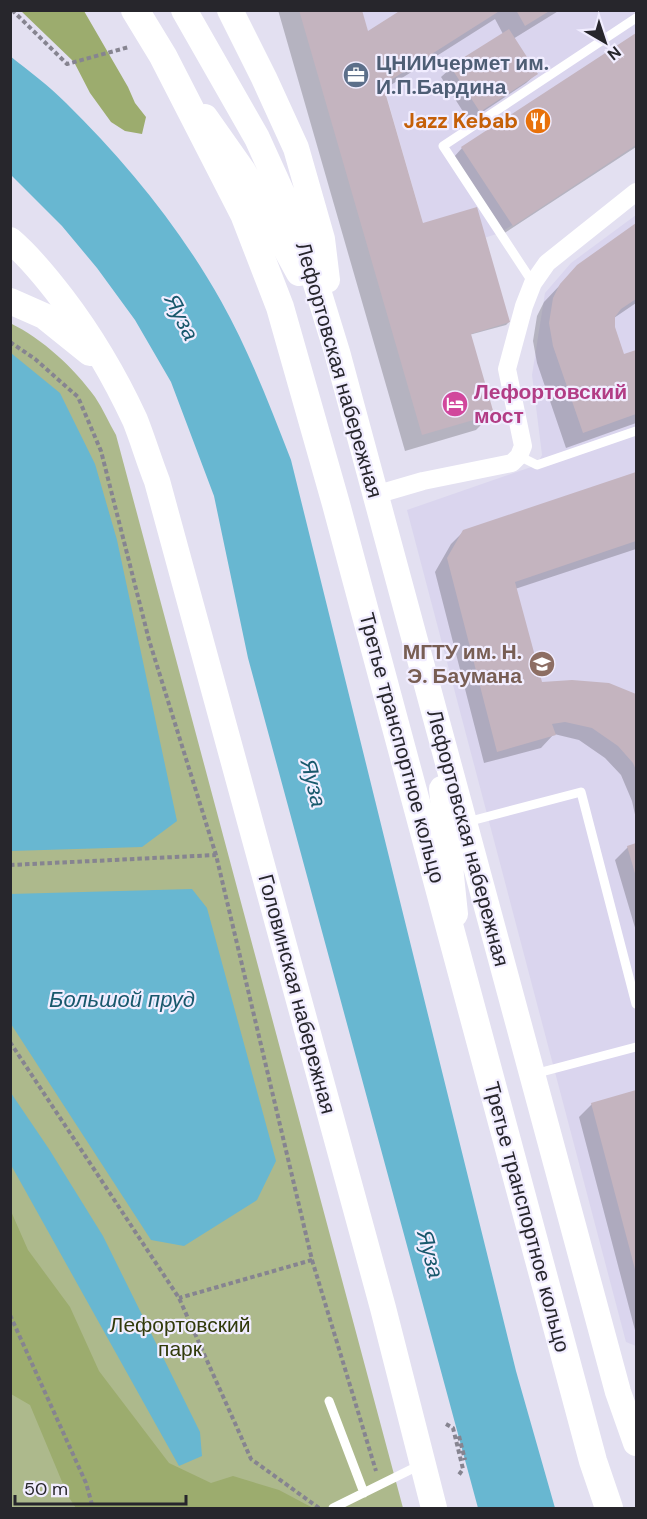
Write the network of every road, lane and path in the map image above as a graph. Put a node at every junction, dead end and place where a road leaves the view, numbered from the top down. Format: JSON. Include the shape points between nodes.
{"nodes":[{"id":1,"x":12,"y":10,"type":"edge"},
{"id":2,"x":135,"y":10,"type":"edge"},
{"id":3,"x":184,"y":10,"type":"edge"},
{"id":4,"x":230,"y":10,"type":"edge"},
{"id":5,"x":636,"y":18,"type":"edge"},
{"id":6,"x":158,"y":48,"type":"junction"},
{"id":7,"x":636,"y":192,"type":"edge"},
{"id":8,"x":10,"y":240,"type":"edge"},
{"id":9,"x":533,"y":283,"type":"junction"},
{"id":10,"x":10,"y":300,"type":"edge"},
{"id":11,"x":10,"y":342,"type":"edge"},
{"id":12,"x":337,"y":352,"type":"junction"},
{"id":13,"x":111,"y":371,"type":"junction"},
{"id":14,"x":636,"y":431,"type":"edge"},
{"id":15,"x":519,"y":456,"type":"junction"},
{"id":16,"x":375,"y":495,"type":"junction"},
{"id":17,"x":434,"y":711,"type":"junction"},
{"id":18,"x":464,"y":823,"type":"junction"},
{"id":19,"x":216,"y":855,"type":"junction"},
{"id":20,"x":10,"y":865,"type":"edge"},
{"id":21,"x":461,"y":968,"type":"junction"},
{"id":22,"x":636,"y":1004,"type":"edge"},
{"id":23,"x":10,"y":1042,"type":"edge"},
{"id":24,"x":636,"y":1047,"type":"edge"},
{"id":25,"x":532,"y":1075,"type":"junction"},
{"id":26,"x":312,"y":1260,"type":"junction"},
{"id":27,"x":179,"y":1298,"type":"junction"},
{"id":28,"x":10,"y":1316,"type":"edge"},
{"id":29,"x":329,"y":1401,"type":"dead end"},
{"id":30,"x":446,"y":1424,"type":"dead end"},
{"id":31,"x":459,"y":1436,"type":"dead end"},
{"id":32,"x":636,"y":1443,"type":"edge"},
{"id":33,"x":465,"y":1460,"type":"dead end"},
{"id":34,"x":423,"y":1464,"type":"junction"},
{"id":35,"x":458,"y":1476,"type":"dead end"},
{"id":36,"x":380,"y":1485,"type":"junction"},
{"id":37,"x":364,"y":1493,"type":"junction"},
{"id":38,"x":93,"y":1509,"type":"edge"},
{"id":39,"x":320,"y":1509,"type":"edge"},
{"id":40,"x":333,"y":1509,"type":"edge"},
{"id":41,"x":434,"y":1509,"type":"edge"},
{"id":42,"x":609,"y":1509,"type":"edge"}],
"edges":[{"from":1,"to":6,"type":"path","via":[[67,64]]},
{"from":2,"to":6,"type":"main road","name":"Третье транспортное кольцо"},
{"from":3,"to":12,"type":"main road","name":"Лефортовская набережная","via":[[257,138],[296,224]]},
{"from":4,"to":12,"type":"main road","via":[[296,148],[322,239]]},
{"from":5,"to":9,"type":"lane","via":[[443,146]]},
{"from":6,"to":12,"type":"main road","via":[[243,171],[289,250]]},
{"from":6,"to":21,"type":"main road","name":"Третье транспортное кольцо","via":[[244,214],[280,307]]},
{"from":7,"to":9,"type":"street","via":[[547,263]]},
{"from":8,"to":13,"type":"main road","name":"Головинская набережная","via":[[55,288]]},
{"from":9,"to":15,"type":"street","via":[[507,369],[523,446]]},
{"from":10,"to":13,"type":"main road","via":[[44,316]]},
{"from":11,"to":19,"type":"path","via":[[78,397],[101,451],[149,640]]},
{"from":12,"to":16,"type":"main road","name":"Лефортовская набережная"},
{"from":13,"to":34,"type":"main road","name":"Головинская набережная","via":[[136,422],[157,481]]},
{"from":14,"to":15,"type":"lane","via":[[537,465]]},
{"from":15,"to":16,"type":"street","via":[[512,463]]},
{"from":16,"to":17,"type":"main road","name":"Лефортовская набережная"},
{"from":17,"to":18,"type":"main road","name":"Лефортовская набережная"},
{"from":17,"to":21,"type":"main road"},
{"from":18,"to":22,"type":"lane","via":[[580,792]]},
{"from":18,"to":25,"type":"main road","name":"Лефортовская набережная"},
{"from":19,"to":20,"type":"path"},
{"from":19,"to":26,"type":"path"},
{"from":21,"to":42,"type":"main road","name":"Третье транспортное кольцо"},
{"from":23,"to":27,"type":"path"},
{"from":24,"to":25,"type":"lane"},
{"from":25,"to":32,"type":"main road","name":"Лефортовская набережная","via":[[618,1392]]},
{"from":26,"to":27,"type":"path"},
{"from":26,"to":36,"type":"path"},
{"from":27,"to":39,"type":"path","via":[[251,1459]]},
{"from":28,"to":38,"type":"path","via":[[86,1483]]},
{"from":29,"to":37,"type":"lane"},
{"from":30,"to":35,"type":"path","via":[[453,1428],[462,1469]]},
{"from":31,"to":33,"type":"path"},
{"from":34,"to":36,"type":"lane"},
{"from":34,"to":41,"type":"main road","name":"Головинская набережная"},
{"from":36,"to":37,"type":"lane"},
{"from":37,"to":40,"type":"lane"}]}
